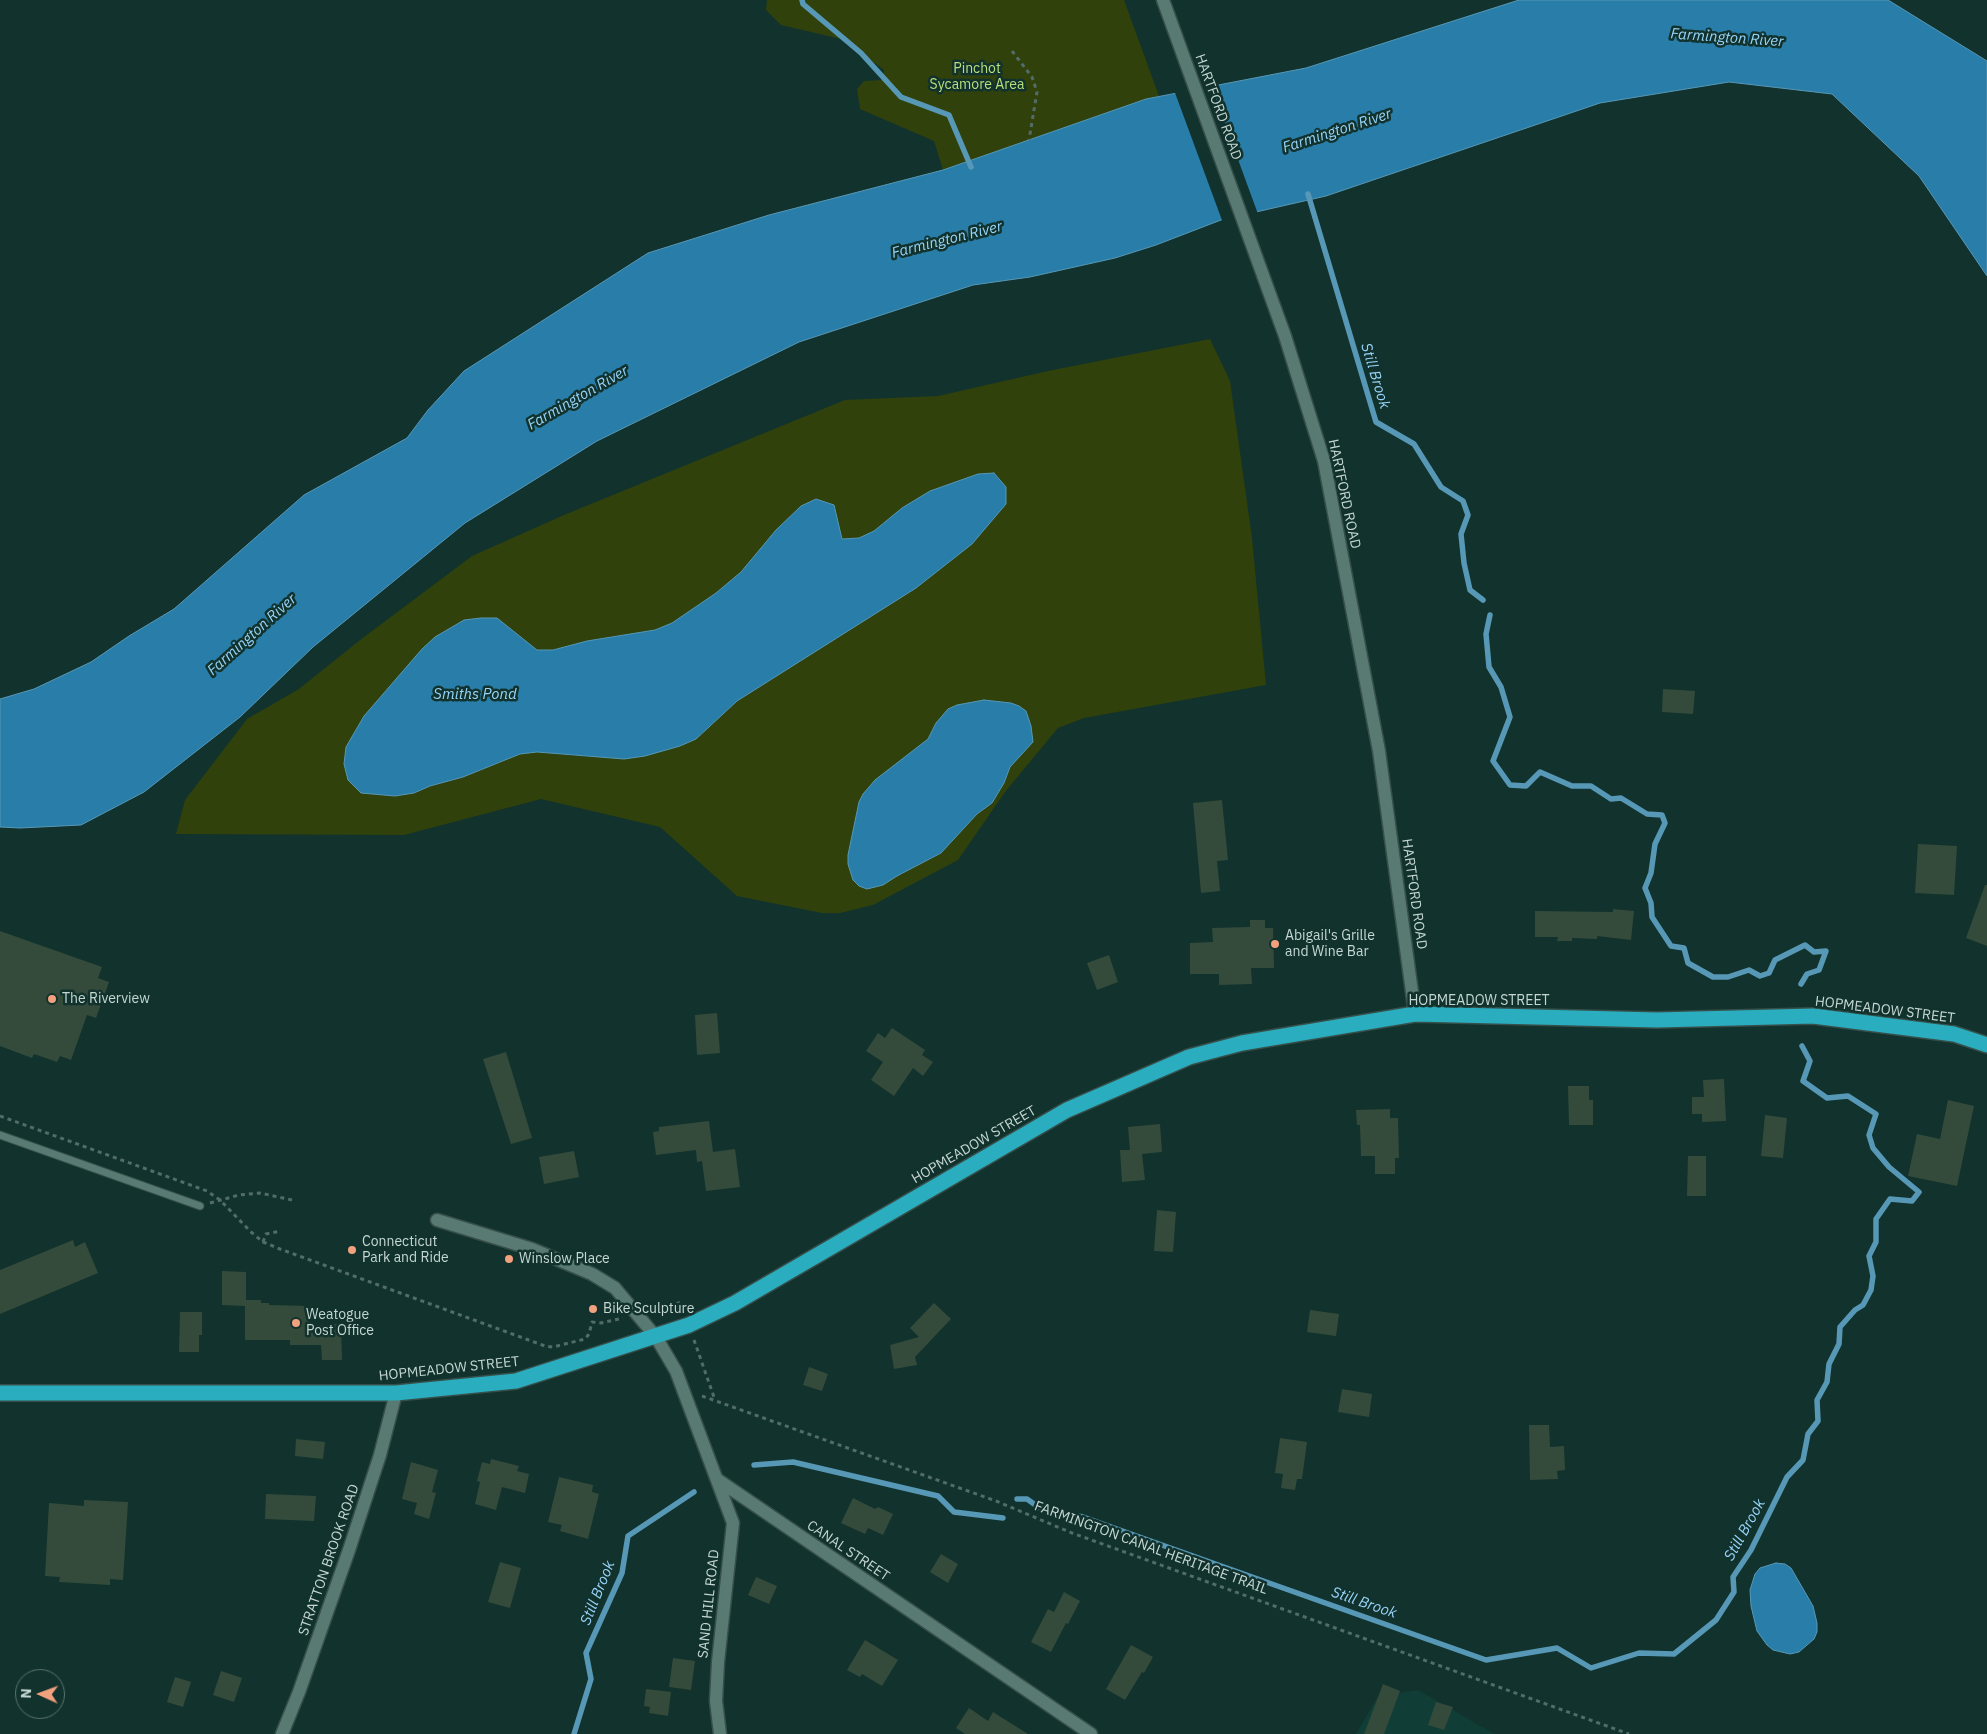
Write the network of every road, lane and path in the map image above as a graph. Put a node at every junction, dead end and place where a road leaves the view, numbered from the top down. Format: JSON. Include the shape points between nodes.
{"nodes":[{"id":1,"x":1163,"y":0,"type":"edge"},
{"id":2,"x":1012,"y":51,"type":"dead end"},
{"id":3,"x":1029,"y":140,"type":"dead end"},
{"id":4,"x":1415,"y":1014,"type":"junction"},
{"id":5,"x":1987,"y":1044,"type":"edge"},
{"id":6,"x":0,"y":1135,"type":"edge"},
{"id":7,"x":292,"y":1200,"type":"dead end"},
{"id":8,"x":200,"y":1206,"type":"joint"},
{"id":9,"x":437,"y":1220,"type":"dead end"},
{"id":10,"x":281,"y":1231,"type":"dead end"},
{"id":11,"x":263,"y":1242,"type":"dead end"},
{"id":12,"x":280,"y":1249,"type":"dead end"},
{"id":13,"x":601,"y":1323,"type":"dead end"},
{"id":14,"x":656,"y":1337,"type":"junction"},
{"id":15,"x":699,"y":1351,"type":"dead end"},
{"id":16,"x":0,"y":1393,"type":"edge"},
{"id":17,"x":396,"y":1393,"type":"junction"},
{"id":18,"x":718,"y":1480,"type":"junction"},
{"id":19,"x":282,"y":1734,"type":"edge"},
{"id":20,"x":720,"y":1734,"type":"edge"},
{"id":21,"x":1091,"y":1734,"type":"edge"},
{"id":22,"x":1629,"y":1734,"type":"edge"}],
"edges":[{"from":1,"to":4,"type":"street","name":"HARTFORD ROAD","via":[[1303,389],[1328,482],[1379,751]]},
{"from":2,"to":3,"type":"path","via":[[1032,77],[1037,92]]},
{"from":4,"to":5,"type":"highway","name":"HOPMEADOW STREET","via":[[1657,1020],[1813,1016],[1954,1034]]},
{"from":4,"to":14,"type":"highway","name":"HOPMEADOW STREET","via":[[1242,1043],[1189,1057],[1067,1110],[735,1303]]},
{"from":6,"to":8,"type":"lane"},
{"from":7,"to":8,"type":"path","via":[[260,1193]]},
{"from":9,"to":14,"type":"street","via":[[532,1249],[592,1274],[615,1288]]},
{"from":10,"to":11,"type":"path","via":[[266,1234]]},
{"from":12,"to":13,"type":"path","via":[[545,1346],[585,1339],[592,1322]]},
{"from":14,"to":17,"type":"highway","name":"HOPMEADOW STREET","via":[[516,1381]]},
{"from":14,"to":18,"type":"street","via":[[676,1371]]},
{"from":15,"to":22,"type":"path","name":"FARMINGTON CANAL HERITAGE TRAIL","via":[[716,1400],[996,1501],[1072,1533]]},
{"from":16,"to":17,"type":"highway","name":"HOPMEADOW STREET"},
{"from":17,"to":19,"type":"street","name":"STRATTON BROOK ROAD","via":[[380,1455],[346,1558]]},
{"from":18,"to":20,"type":"street","name":"SAND HILL ROAD","via":[[733,1523],[718,1662],[716,1701]]},
{"from":18,"to":21,"type":"street","name":"CANAL STREET"}]}
